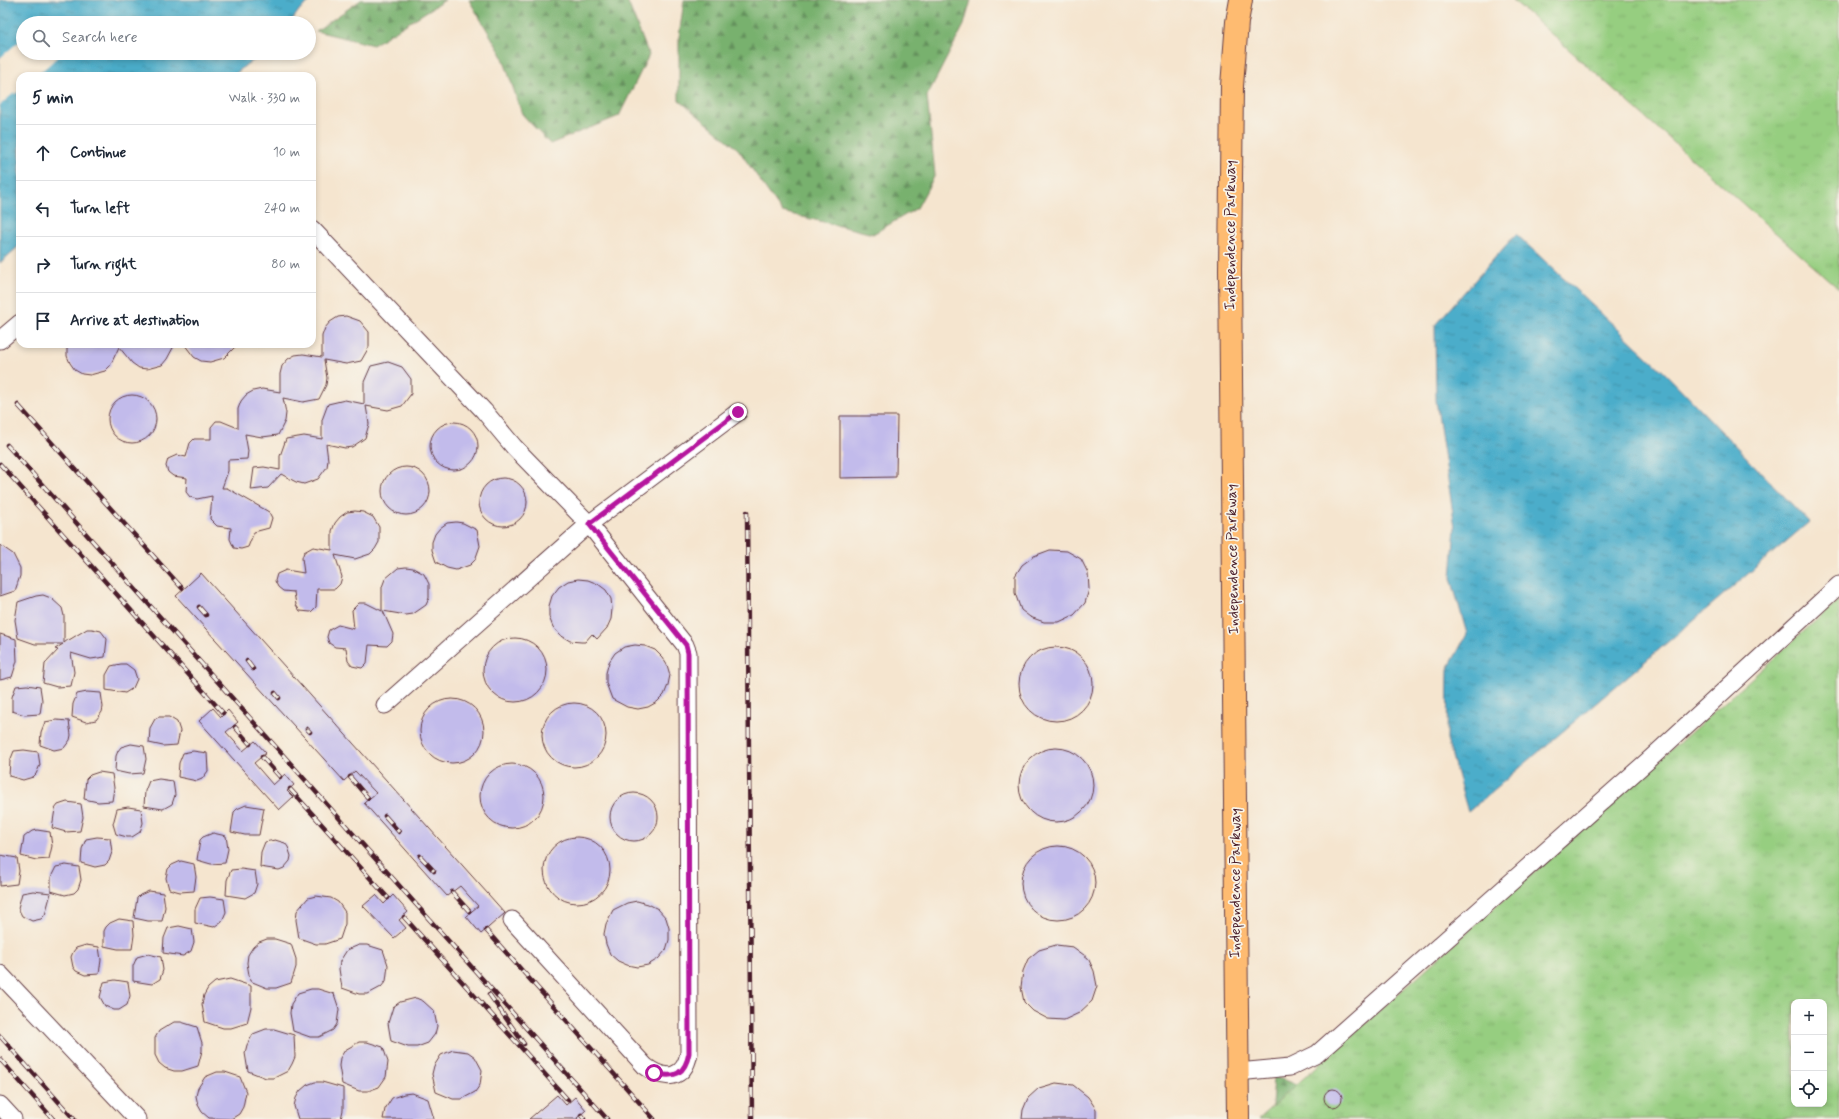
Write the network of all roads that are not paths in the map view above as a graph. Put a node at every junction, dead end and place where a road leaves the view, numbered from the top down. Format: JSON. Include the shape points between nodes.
{"nodes":[{"id":1,"x":1241,"y":0,"type":"edge"},
{"id":2,"x":316,"y":233,"type":"edge"},
{"id":3,"x":16,"y":326,"type":"edge"},
{"id":4,"x":0,"y":340,"type":"edge"},
{"id":5,"x":738,"y":412,"type":"dead end"},
{"id":6,"x":589,"y":524,"type":"junction"},
{"id":7,"x":1839,"y":584,"type":"edge"},
{"id":8,"x":386,"y":705,"type":"dead end"},
{"id":9,"x":512,"y":920,"type":"dead end"},
{"id":10,"x":0,"y":974,"type":"edge"},
{"id":11,"x":1238,"y":1072,"type":"junction"},
{"id":12,"x":0,"y":1105,"type":"edge"},
{"id":13,"x":13,"y":1119,"type":"edge"},
{"id":14,"x":137,"y":1119,"type":"edge"},
{"id":15,"x":1238,"y":1119,"type":"edge"}],
"edges":[{"from":1,"to":11,"type":"main road","name":"Independence Parkway","via":[[1232,86],[1230,263]]},
{"from":2,"to":6,"type":"street"},
{"from":3,"to":4,"type":"street"},
{"from":5,"to":6,"type":"street"},
{"from":6,"to":8,"type":"street"},
{"from":6,"to":9,"type":"street","via":[[686,645],[688,653],[689,1053],[687,1064],[682,1071],[664,1076],[654,1073],[645,1066]]},
{"from":7,"to":11,"type":"street","via":[[1651,758],[1317,1054],[1290,1068]]},
{"from":10,"to":14,"type":"street"},
{"from":11,"to":15,"type":"main road","name":"Independence Parkway"},
{"from":12,"to":13,"type":"street"}]}
